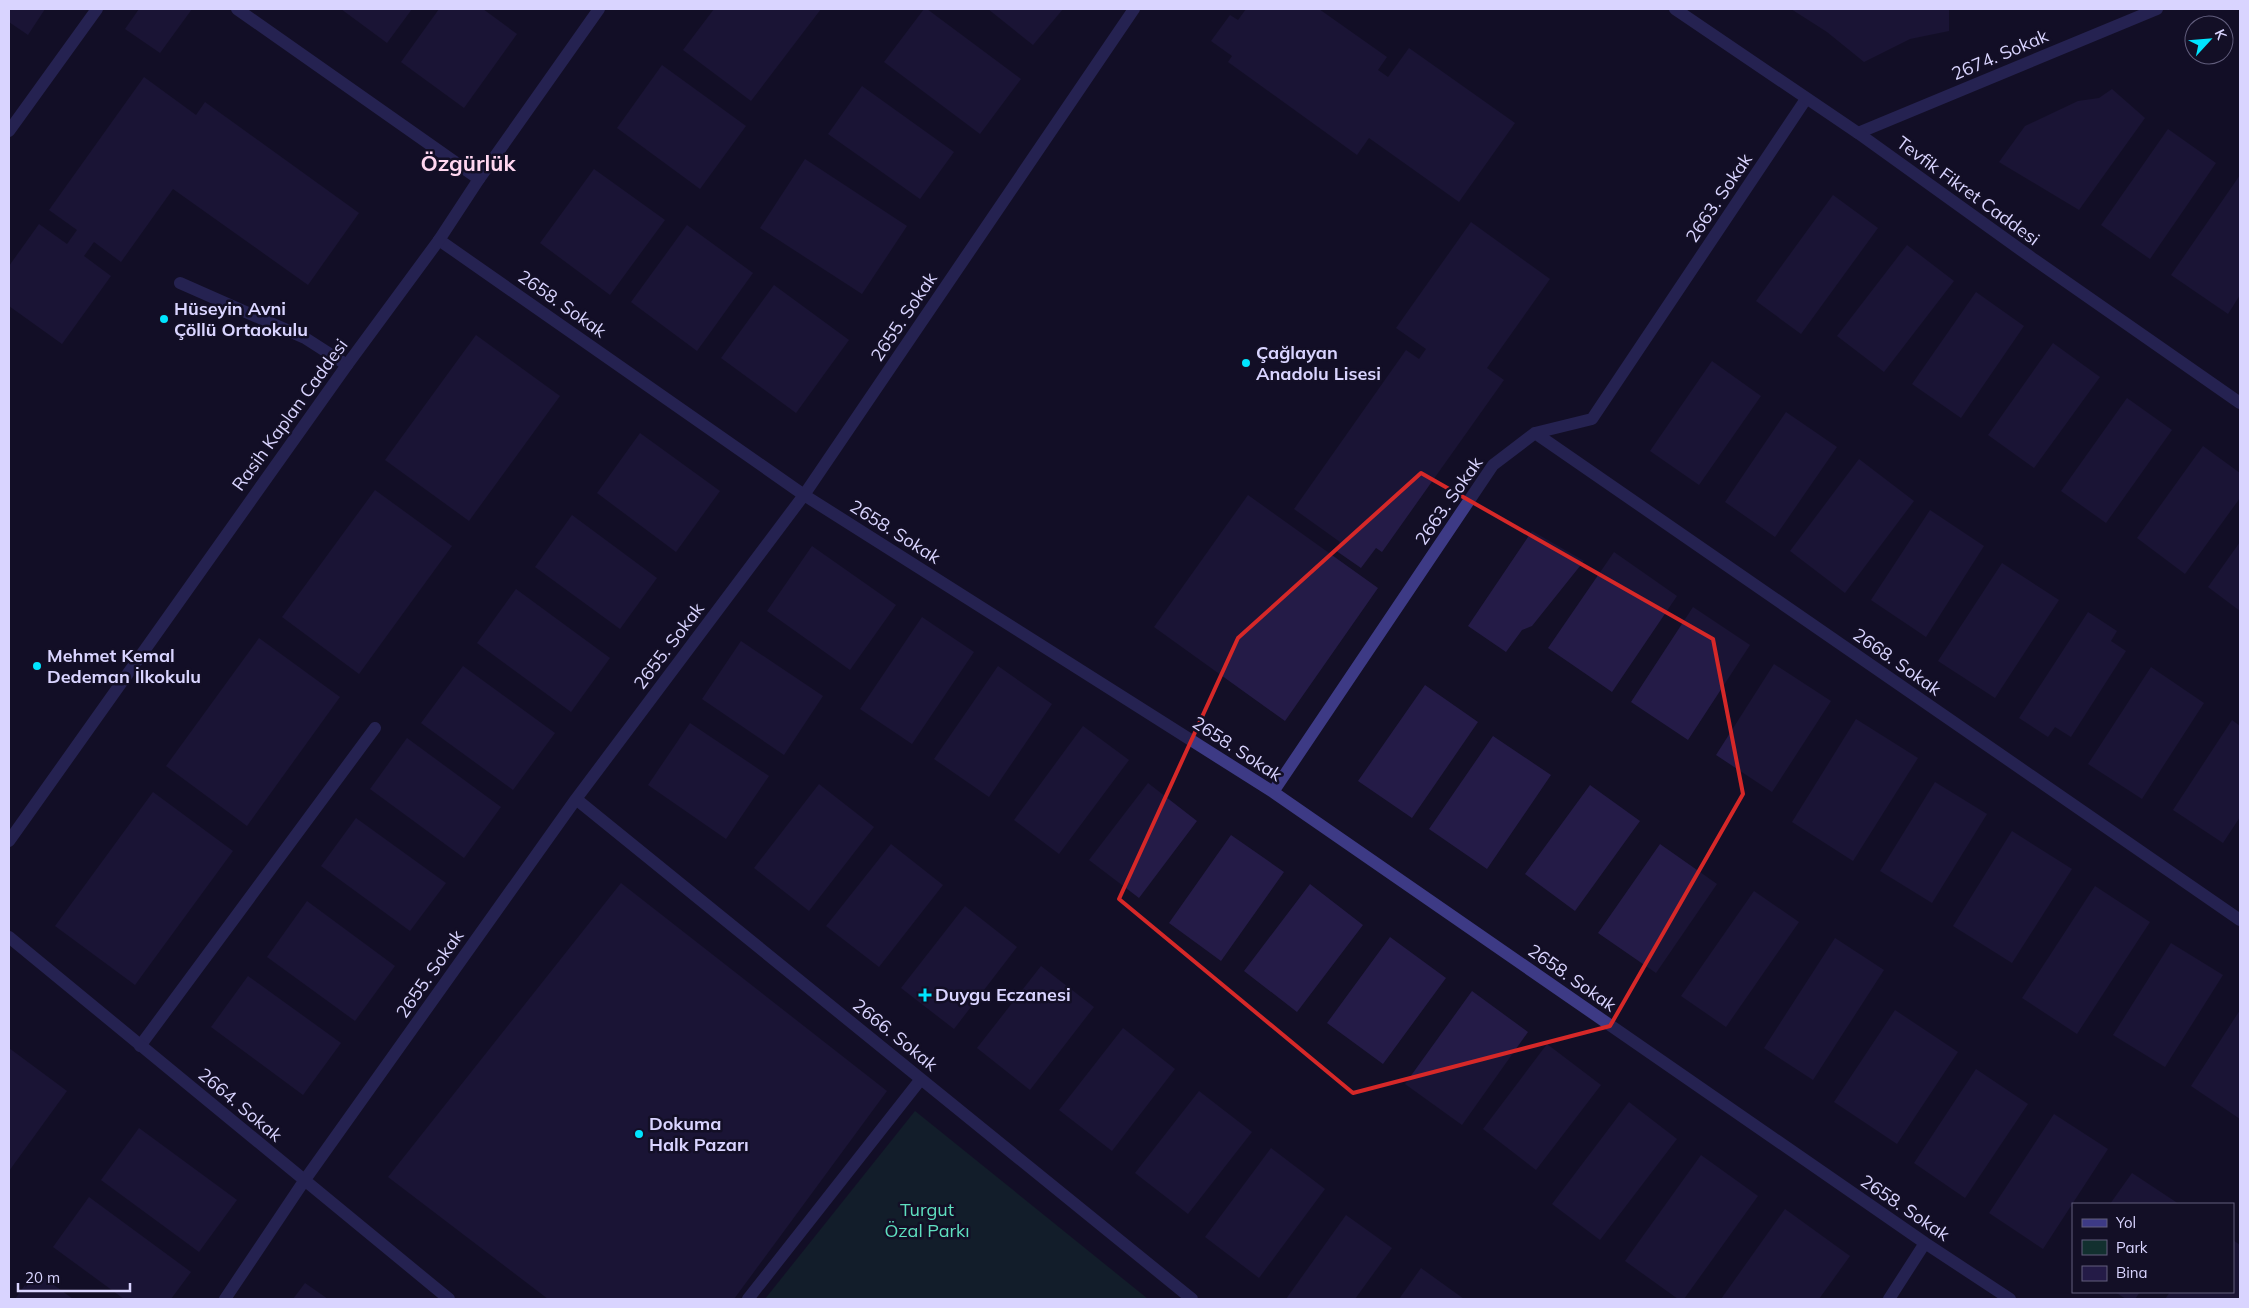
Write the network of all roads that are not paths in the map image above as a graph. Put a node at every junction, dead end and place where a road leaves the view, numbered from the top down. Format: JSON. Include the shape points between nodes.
{"nodes":[{"id":1,"x":97,"y":9,"type":"edge"},
{"id":2,"x":236,"y":9,"type":"edge"},
{"id":3,"x":599,"y":9,"type":"edge"},
{"id":4,"x":1134,"y":9,"type":"edge"},
{"id":5,"x":1674,"y":9,"type":"edge"},
{"id":6,"x":2156,"y":9,"type":"edge"},
{"id":7,"x":1806,"y":99,"type":"junction"},
{"id":8,"x":9,"y":131,"type":"edge"},
{"id":9,"x":1858,"y":133,"type":"junction"},
{"id":10,"x":479,"y":179,"type":"junction"},
{"id":11,"x":439,"y":240,"type":"junction"},
{"id":12,"x":180,"y":283,"type":"dead end"},
{"id":13,"x":347,"y":365,"type":"junction"},
{"id":14,"x":2240,"y":403,"type":"edge"},
{"id":15,"x":1535,"y":433,"type":"junction"},
{"id":16,"x":804,"y":495,"type":"junction"},
{"id":17,"x":375,"y":728,"type":"dead end"},
{"id":18,"x":1273,"y":792,"type":"junction"},
{"id":19,"x":576,"y":798,"type":"junction"},
{"id":20,"x":9,"y":841,"type":"edge"},
{"id":21,"x":2240,"y":920,"type":"edge"},
{"id":22,"x":9,"y":937,"type":"edge"},
{"id":23,"x":140,"y":1046,"type":"junction"},
{"id":24,"x":921,"y":1079,"type":"junction"},
{"id":25,"x":304,"y":1181,"type":"junction"},
{"id":26,"x":1925,"y":1243,"type":"junction"},
{"id":27,"x":225,"y":1299,"type":"edge"},
{"id":28,"x":449,"y":1299,"type":"edge"},
{"id":29,"x":748,"y":1299,"type":"edge"},
{"id":30,"x":1192,"y":1299,"type":"edge"},
{"id":31,"x":1889,"y":1299,"type":"edge"},
{"id":32,"x":2010,"y":1299,"type":"edge"}],
"edges":[{"from":1,"to":8,"type":"street"},
{"from":2,"to":10,"type":"street"},
{"from":3,"to":10,"type":"street","name":"Rasih Kaplan Caddesi"},
{"from":4,"to":16,"type":"street","name":"2655. Sokak"},
{"from":5,"to":7,"type":"street","name":"Tevfik Fikret Caddesi"},
{"from":6,"to":9,"type":"street","name":"2674. Sokak"},
{"from":7,"to":9,"type":"street","name":"Tevfik Fikret Caddesi"},
{"from":7,"to":15,"type":"street","name":"2663. Sokak","via":[[1592,419]]},
{"from":9,"to":14,"type":"street","name":"Tevfik Fikret Caddesi"},
{"from":10,"to":11,"type":"street","name":"Rasih Kaplan Caddesi"},
{"from":11,"to":13,"type":"street","name":"Rasih Kaplan Caddesi"},
{"from":11,"to":16,"type":"street","name":"2658. Sokak"},
{"from":12,"to":13,"type":"street","via":[[306,338]]},
{"from":13,"to":20,"type":"street","name":"Rasih Kaplan Caddesi"},
{"from":15,"to":18,"type":"street","name":"2663. Sokak","via":[[1493,465]]},
{"from":15,"to":21,"type":"street","name":"2668. Sokak"},
{"from":16,"to":18,"type":"street","name":"2658. Sokak"},
{"from":16,"to":19,"type":"street","name":"2655. Sokak"},
{"from":17,"to":23,"type":"street"},
{"from":18,"to":26,"type":"street","name":"2658. Sokak"},
{"from":19,"to":24,"type":"street","name":"2666. Sokak"},
{"from":19,"to":25,"type":"street","name":"2655. Sokak"},
{"from":22,"to":23,"type":"street","name":"2664. Sokak"},
{"from":23,"to":25,"type":"street","name":"2664. Sokak"},
{"from":24,"to":29,"type":"street"},
{"from":24,"to":30,"type":"street","name":"2666. Sokak"},
{"from":25,"to":27,"type":"street","name":"2655. Sokak"},
{"from":25,"to":28,"type":"street","name":"2664. Sokak"},
{"from":26,"to":31,"type":"street"},
{"from":26,"to":32,"type":"street","name":"2658. Sokak"}]}
